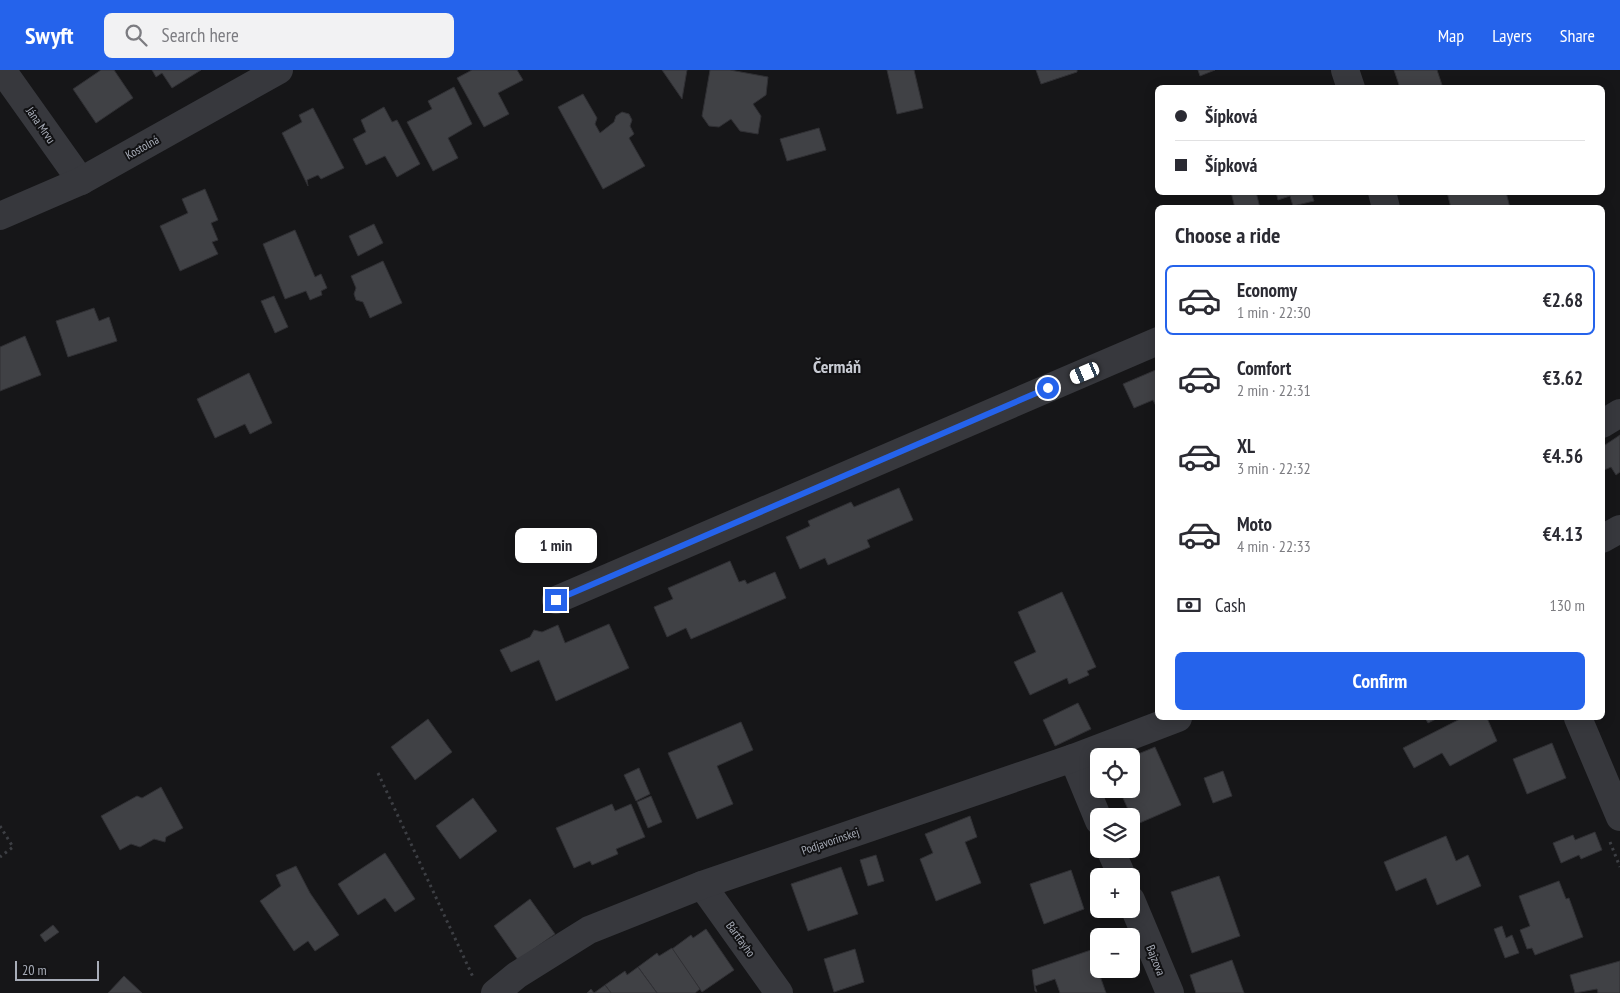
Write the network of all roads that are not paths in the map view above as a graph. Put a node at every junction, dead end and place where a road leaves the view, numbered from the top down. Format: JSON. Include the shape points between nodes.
{"nodes":[{"id":1,"x":2,"y":70,"type":"edge"},
{"id":2,"x":279,"y":70,"type":"edge"},
{"id":3,"x":1345,"y":70,"type":"edge"},
{"id":4,"x":1350,"y":85,"type":"edge"},
{"id":5,"x":81,"y":181,"type":"junction"},
{"id":6,"x":0,"y":216,"type":"edge"},
{"id":7,"x":1155,"y":342,"type":"edge"},
{"id":8,"x":1620,"y":413,"type":"edge"},
{"id":9,"x":1605,"y":422,"type":"edge"},
{"id":10,"x":1620,"y":529,"type":"edge"},
{"id":11,"x":1605,"y":537,"type":"edge"},
{"id":12,"x":556,"y":600,"type":"dead end"},
{"id":13,"x":1173,"y":720,"type":"edge"},
{"id":14,"x":1579,"y":720,"type":"edge"},
{"id":15,"x":1073,"y":758,"type":"junction"},
{"id":16,"x":1094,"y":808,"type":"edge"},
{"id":17,"x":1620,"y":817,"type":"edge"},
{"id":18,"x":702,"y":885,"type":"junction"},
{"id":19,"x":1139,"y":918,"type":"edge"},
{"id":20,"x":486,"y":989,"type":"edge"},
{"id":21,"x":779,"y":993,"type":"edge"},
{"id":22,"x":1170,"y":993,"type":"edge"}],
"edges":[{"from":1,"to":5,"type":"street","name":"Jána Mrvu"},
{"from":2,"to":5,"type":"street","name":"Kostolná"},
{"from":3,"to":4,"type":"street"},
{"from":5,"to":6,"type":"street","name":"Kostolná"},
{"from":7,"to":12,"type":"street"},
{"from":8,"to":9,"type":"street"},
{"from":10,"to":11,"type":"street"},
{"from":13,"to":15,"type":"street","name":"Podjavorinskej"},
{"from":14,"to":17,"type":"street"},
{"from":15,"to":16,"type":"street"},
{"from":15,"to":18,"type":"street","name":"Podjavorinskej"},
{"from":18,"to":20,"type":"street","name":"Podjavorinskej","via":[[589,930],[517,976]]},
{"from":18,"to":21,"type":"street","name":"Bártfayho"},
{"from":19,"to":22,"type":"street","name":"Bajzova"}]}
